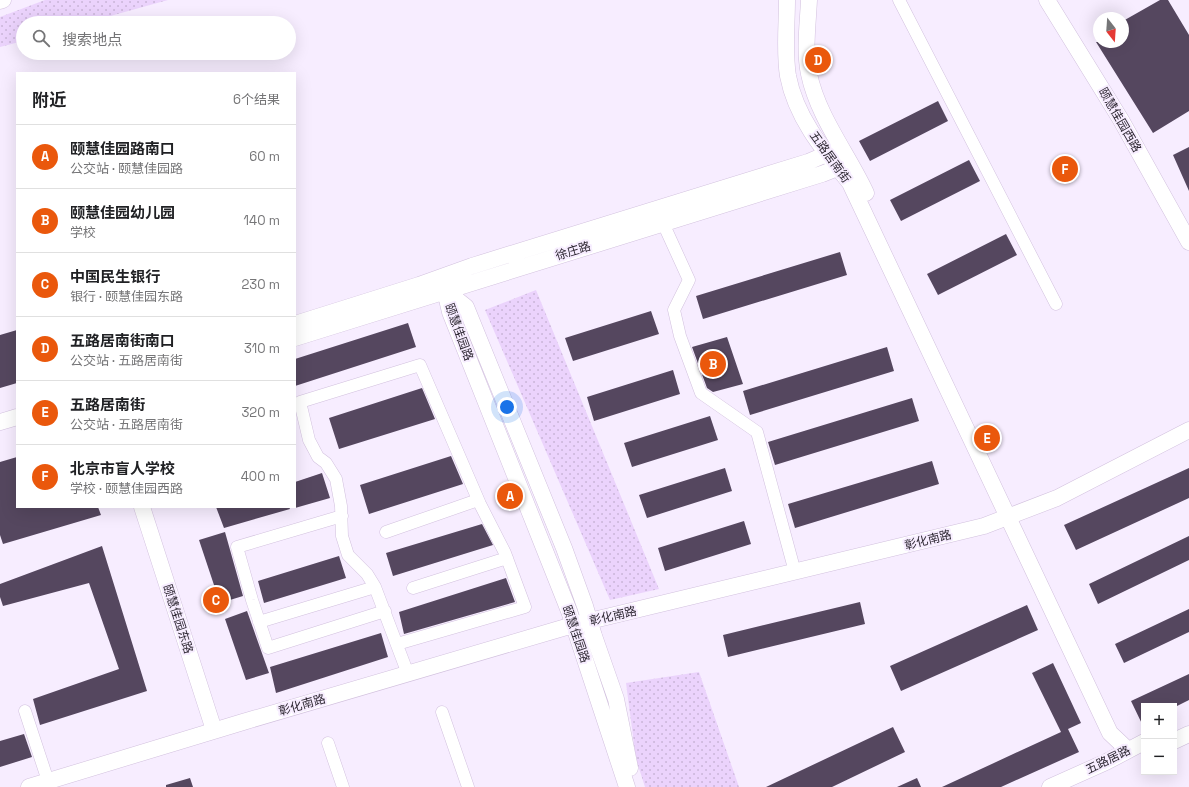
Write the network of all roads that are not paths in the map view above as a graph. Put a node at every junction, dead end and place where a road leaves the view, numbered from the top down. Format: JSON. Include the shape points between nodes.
{"nodes":[{"id":1,"x":788,"y":0,"type":"edge"},
{"id":2,"x":809,"y":0,"type":"edge"},
{"id":3,"x":899,"y":0,"type":"edge"},
{"id":4,"x":1047,"y":0,"type":"edge"},
{"id":5,"x":842,"y":147,"type":"junction"},
{"id":6,"x":827,"y":154,"type":"junction"},
{"id":7,"x":844,"y":165,"type":"junction"},
{"id":8,"x":663,"y":223,"type":"junction"},
{"id":9,"x":1189,"y":242,"type":"edge"},
{"id":10,"x":443,"y":284,"type":"junction"},
{"id":11,"x":1056,"y":304,"type":"dead end"},
{"id":12,"x":296,"y":324,"type":"edge"},
{"id":13,"x":296,"y":338,"type":"edge"},
{"id":14,"x":16,"y":417,"type":"edge"},
{"id":15,"x":0,"y":422,"type":"edge"},
{"id":16,"x":1189,"y":430,"type":"edge"},
{"id":17,"x":478,"y":500,"type":"junction"},
{"id":18,"x":142,"y":508,"type":"edge"},
{"id":19,"x":342,"y":516,"type":"junction"},
{"id":20,"x":1009,"y":518,"type":"junction"},
{"id":21,"x":386,"y":532,"type":"dead end"},
{"id":22,"x":507,"y":558,"type":"junction"},
{"id":23,"x":796,"y":572,"type":"junction"},
{"id":24,"x":375,"y":587,"type":"junction"},
{"id":25,"x":413,"y":588,"type":"dead end"},
{"id":26,"x":385,"y":611,"type":"junction"},
{"id":27,"x":259,"y":622,"type":"junction"},
{"id":28,"x":573,"y":625,"type":"junction"},
{"id":29,"x":397,"y":644,"type":"junction"},
{"id":30,"x":408,"y":674,"type":"junction"},
{"id":31,"x":25,"y":711,"type":"dead end"},
{"id":32,"x":442,"y":712,"type":"dead end"},
{"id":33,"x":1189,"y":722,"type":"edge"},
{"id":34,"x":1177,"y":728,"type":"edge"},
{"id":35,"x":214,"y":730,"type":"junction"},
{"id":36,"x":1189,"y":734,"type":"edge"},
{"id":37,"x":1177,"y":740,"type":"edge"},
{"id":38,"x":328,"y":743,"type":"dead end"},
{"id":39,"x":1141,"y":746,"type":"edge"},
{"id":40,"x":1135,"y":755,"type":"edge"},
{"id":41,"x":48,"y":781,"type":"junction"},
{"id":42,"x":29,"y":787,"type":"edge"},
{"id":43,"x":343,"y":787,"type":"edge"},
{"id":44,"x":468,"y":787,"type":"edge"},
{"id":45,"x":627,"y":787,"type":"edge"},
{"id":46,"x":637,"y":787,"type":"edge"},
{"id":47,"x":1050,"y":787,"type":"edge"},
{"id":48,"x":1073,"y":787,"type":"edge"}],
"edges":[{"from":1,"to":6,"type":"street","name":"五路居南街","via":[[788,76],[811,133]]},
{"from":2,"to":5,"type":"street","name":"五路居南街","via":[[808,73],[816,96]]},
{"from":3,"to":11,"type":"street"},
{"from":4,"to":9,"type":"street","name":"颐慧佳园西路","via":[[1121,120]]},
{"from":5,"to":6,"type":"street","name":"徐庄路"},
{"from":5,"to":7,"type":"street","name":"五路居南街"},
{"from":6,"to":7,"type":"street","name":"五路居南街"},
{"from":6,"to":10,"type":"street","name":"徐庄路","via":[[472,266]]},
{"from":7,"to":8,"type":"street","name":"徐庄路"},
{"from":7,"to":20,"type":"street","name":"五路居南街","via":[[850,184]]},
{"from":7,"to":40,"type":"street","name":"五路居南街"},
{"from":8,"to":10,"type":"street","name":"徐庄路"},
{"from":8,"to":23,"type":"street","via":[[689,280],[674,310],[680,336],[701,393],[757,432]]},
{"from":10,"to":12,"type":"street","name":"徐庄路"},
{"from":10,"to":13,"type":"street","name":"徐庄路"},
{"from":10,"to":28,"type":"street","name":"颐慧佳园路","via":[[450,312]]},
{"from":10,"to":46,"type":"street","name":"颐慧佳园路","via":[[466,307],[564,548],[616,699],[627,757]]},
{"from":14,"to":15,"type":"street"},
{"from":16,"to":20,"type":"street","name":"彰化南路","via":[[1057,498]]},
{"from":17,"to":19,"type":"street","via":[[420,365],[300,402],[309,440],[318,457],[326,463],[336,479]]},
{"from":17,"to":21,"type":"street"},
{"from":17,"to":22,"type":"street"},
{"from":18,"to":35,"type":"street","name":"颐慧佳园东路"},
{"from":19,"to":24,"type":"street","via":[[342,536],[348,555],[367,574]]},
{"from":19,"to":27,"type":"street","via":[[238,547]]},
{"from":20,"to":23,"type":"street","name":"彰化南路"},
{"from":20,"to":40,"type":"street","name":"五路居南街","via":[[1110,733]]},
{"from":22,"to":25,"type":"street"},
{"from":22,"to":29,"type":"street","via":[[525,607]]},
{"from":23,"to":28,"type":"street","name":"彰化南路"},
{"from":24,"to":26,"type":"street"},
{"from":24,"to":27,"type":"street"},
{"from":26,"to":27,"type":"street","via":[[268,648]]},
{"from":26,"to":29,"type":"street"},
{"from":28,"to":30,"type":"street","name":"彰化南路"},
{"from":28,"to":45,"type":"street","name":"颐慧佳园路"},
{"from":29,"to":30,"type":"street"},
{"from":30,"to":35,"type":"street","name":"彰化南路"},
{"from":31,"to":41,"type":"street"},
{"from":32,"to":44,"type":"street"},
{"from":33,"to":34,"type":"street"},
{"from":35,"to":41,"type":"street","name":"彰化南路"},
{"from":36,"to":37,"type":"street"},
{"from":38,"to":43,"type":"street"},
{"from":39,"to":40,"type":"street","name":"五路居路"},
{"from":40,"to":47,"type":"street","name":"五路居路"},
{"from":40,"to":48,"type":"street","name":"五路居路"},
{"from":41,"to":42,"type":"street","name":"彰化南路"}]}
